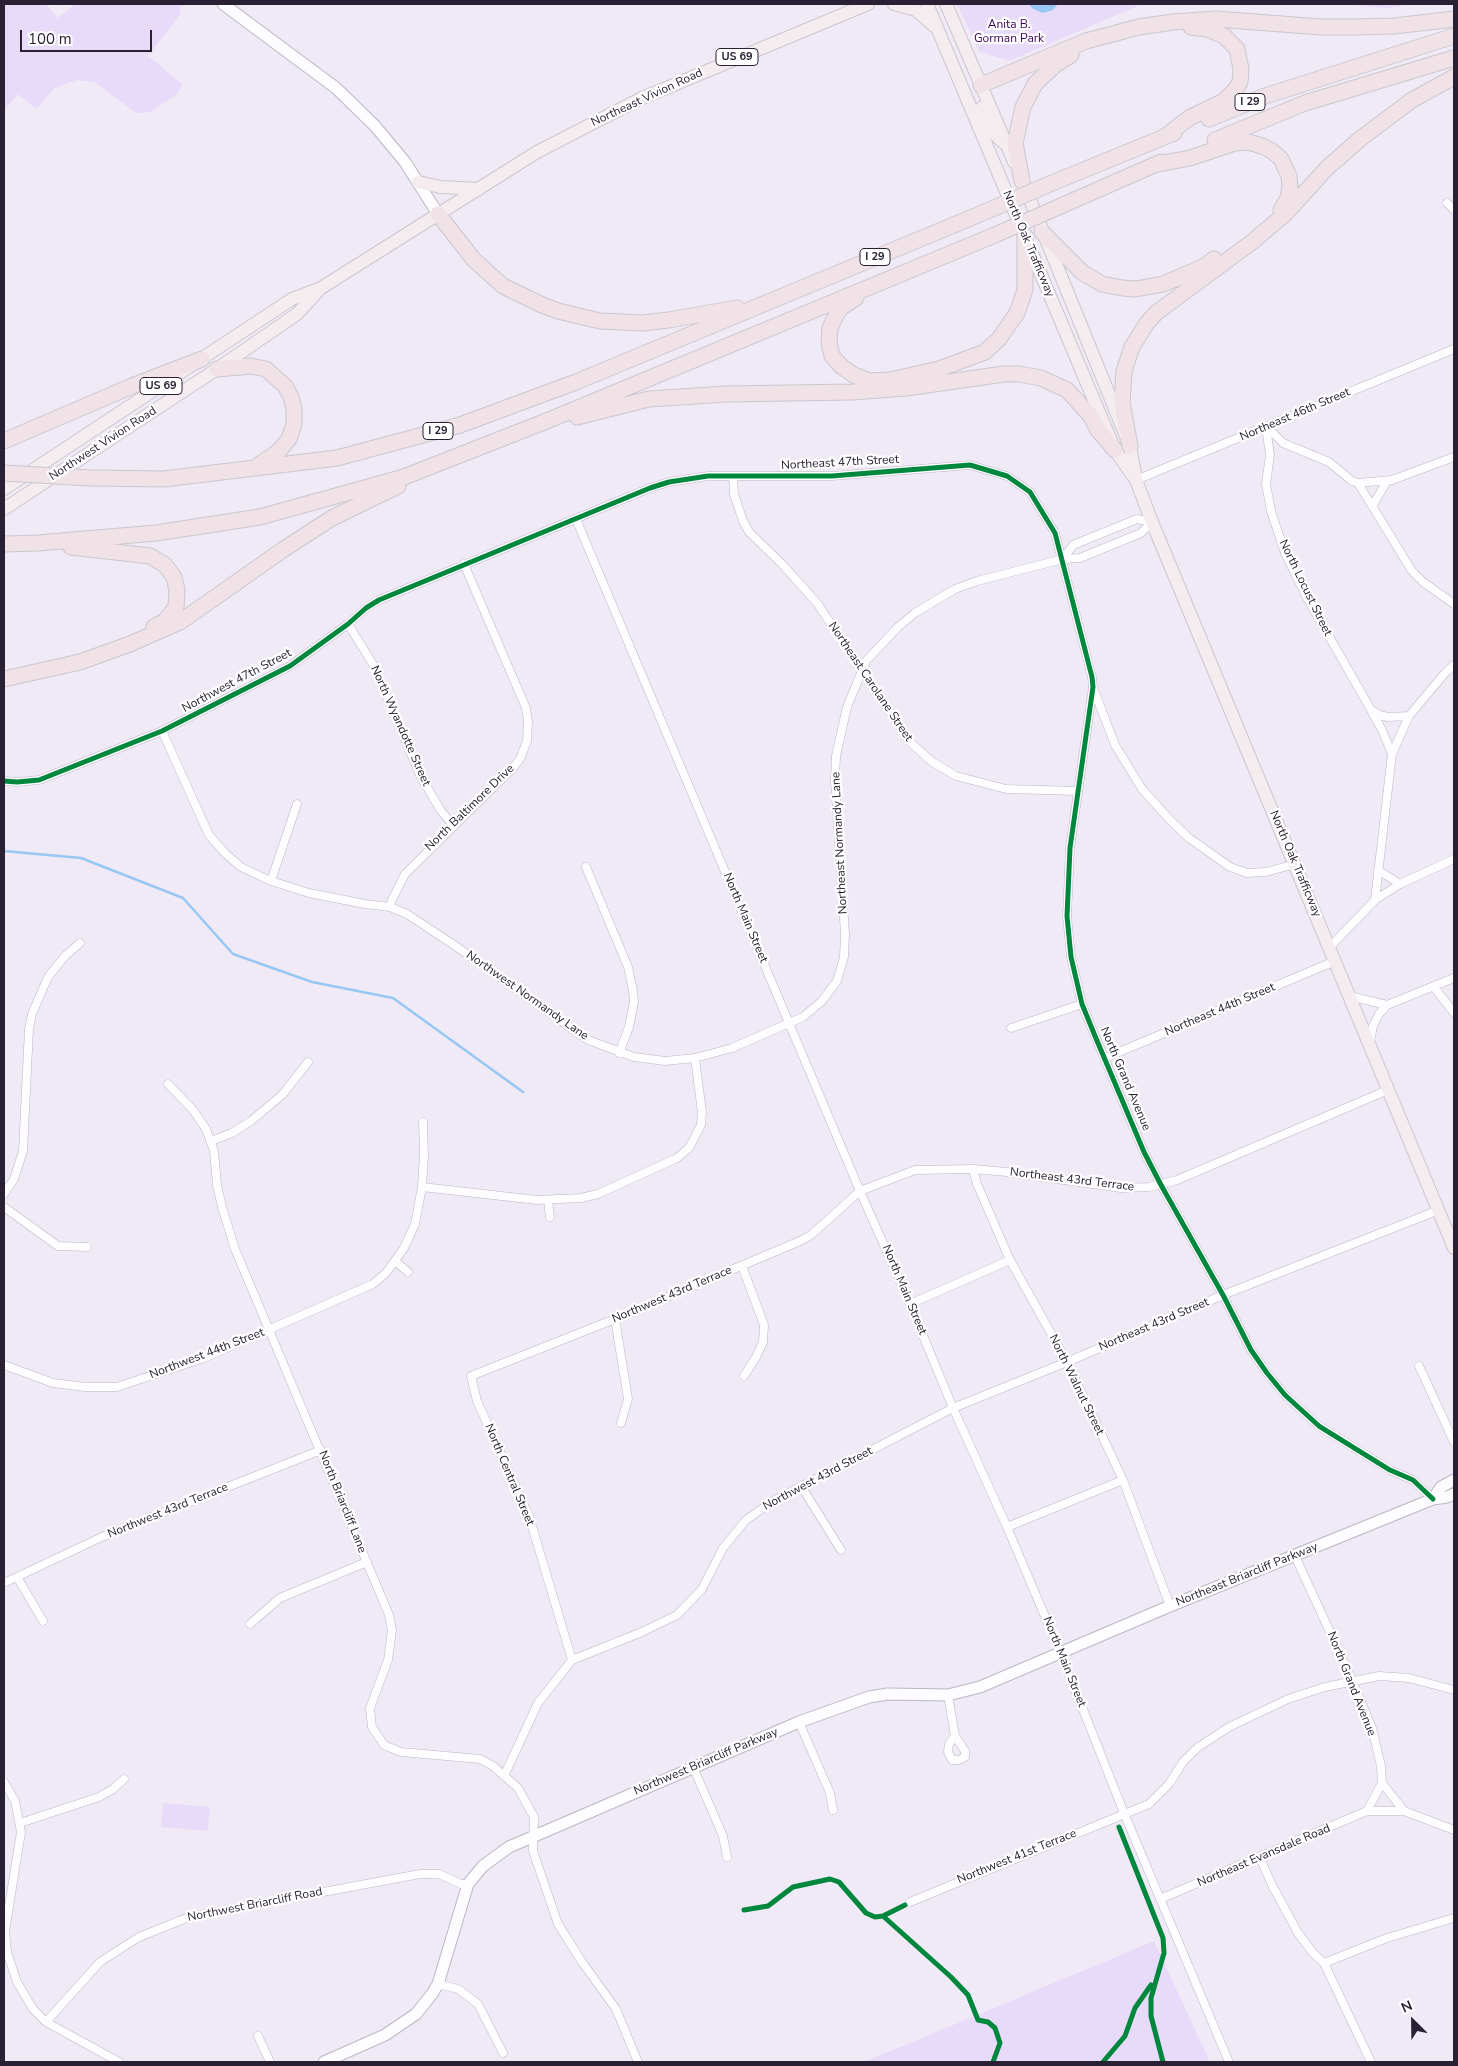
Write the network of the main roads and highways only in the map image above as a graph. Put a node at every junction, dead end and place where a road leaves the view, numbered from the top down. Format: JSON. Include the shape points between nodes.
{"nodes":[{"id":1,"x":223,"y":4,"type":"edge"},
{"id":2,"x":868,"y":4,"type":"edge"},
{"id":3,"x":894,"y":4,"type":"edge"},
{"id":4,"x":927,"y":4,"type":"edge"},
{"id":5,"x":936,"y":4,"type":"edge"},
{"id":6,"x":946,"y":4,"type":"edge"},
{"id":7,"x":954,"y":4,"type":"edge"},
{"id":8,"x":1454,"y":19,"type":"edge"},
{"id":9,"x":954,"y":22,"type":"junction"},
{"id":10,"x":938,"y":29,"type":"junction"},
{"id":11,"x":1454,"y":36,"type":"edge"},
{"id":12,"x":1454,"y":58,"type":"edge"},
{"id":13,"x":1454,"y":77,"type":"edge"},
{"id":14,"x":981,"y":85,"type":"junction"},
{"id":15,"x":1166,"y":136,"type":"junction"},
{"id":16,"x":1009,"y":148,"type":"junction"},
{"id":17,"x":1153,"y":165,"type":"junction"},
{"id":18,"x":1022,"y":181,"type":"junction"},
{"id":19,"x":418,"y":182,"type":"junction"},
{"id":20,"x":479,"y":189,"type":"junction"},
{"id":21,"x":438,"y":214,"type":"junction"},
{"id":22,"x":1042,"y":232,"type":"junction"},
{"id":23,"x":1025,"y":236,"type":"junction"},
{"id":24,"x":877,"y":282,"type":"junction"},
{"id":25,"x":321,"y":288,"type":"junction"},
{"id":26,"x":766,"y":302,"type":"junction"},
{"id":27,"x":202,"y":359,"type":"junction"},
{"id":28,"x":217,"y":369,"type":"junction"},
{"id":29,"x":549,"y":420,"type":"junction"},
{"id":30,"x":4,"y":441,"type":"edge"},
{"id":31,"x":1130,"y":446,"type":"junction"},
{"id":32,"x":1114,"y":450,"type":"junction"},
{"id":33,"x":457,"y":456,"type":"junction"},
{"id":34,"x":252,"y":470,"type":"junction"},
{"id":35,"x":4,"y":473,"type":"edge"},
{"id":36,"x":1136,"y":480,"type":"junction"},
{"id":37,"x":4,"y":490,"type":"edge"},
{"id":38,"x":4,"y":508,"type":"edge"},
{"id":39,"x":38,"y":543,"type":"junction"},
{"id":40,"x":4,"y":544,"type":"edge"},
{"id":41,"x":4,"y":672,"type":"edge"},
{"id":42,"x":4,"y":679,"type":"edge"},
{"id":43,"x":1452,"y":1235,"type":"edge"},
{"id":44,"x":1454,"y":1248,"type":"edge"},
{"id":45,"x":1454,"y":1480,"type":"edge"},
{"id":46,"x":1454,"y":1494,"type":"edge"},
{"id":47,"x":1433,"y":1499,"type":"junction"},
{"id":48,"x":1061,"y":1654,"type":"joint"},
{"id":49,"x":324,"y":2062,"type":"edge"}],
"edges":[{"from":1,"to":19,"type":"main road","via":[[336,88],[375,126]]},
{"from":2,"to":20,"type":"main road","name":"Northeast Vivion Road","number":"US 69","via":[[642,98],[537,152]]},
{"from":3,"to":10,"type":"main road","via":[[916,10]]},
{"from":4,"to":10,"type":"main road","name":"North Oak Trafficway"},
{"from":5,"to":16,"type":"main road","via":[[992,131]]},
{"from":6,"to":9,"type":"main road","name":"North Oak Trafficway"},
{"from":7,"to":9,"type":"main road"},
{"from":8,"to":14,"type":"highway","via":[[1357,28],[1216,19],[1173,22],[1086,41]]},
{"from":9,"to":14,"type":"main road","name":"North Oak Trafficway"},
{"from":10,"to":23,"type":"main road","name":"North Oak Trafficway"},
{"from":11,"to":15,"type":"highway","number":"I 29","via":[[1265,96]]},
{"from":12,"to":17,"type":"highway","number":"I 29","via":[[1305,103]]},
{"from":13,"to":31,"type":"highway","via":[[1412,100],[1366,134],[1327,168],[1285,214],[1147,323],[1132,347],[1124,371],[1122,403]]},
{"from":14,"to":16,"type":"main road","name":"North Oak Trafficway"},
{"from":15,"to":18,"type":"highway","via":[[1188,118],[1224,101],[1236,90],[1241,69],[1237,49],[1224,36],[1188,26],[1102,44],[1073,54],[1055,65],[1034,84],[1023,107],[1015,143]]},
{"from":15,"to":26,"type":"highway","number":"I 29","bridge":true},
{"from":16,"to":18,"type":"main road","name":"North Oak Trafficway"},
{"from":17,"to":22,"type":"highway","via":[[1248,142],[1277,155],[1287,170],[1288,198],[1282,209],[1203,267],[1150,287],[1122,288],[1092,279],[1074,266]]},
{"from":17,"to":24,"type":"highway","number":"I 29","bridge":true,"via":[[995,235]]},
{"from":18,"to":22,"type":"main road","name":"North Oak Trafficway"},
{"from":19,"to":20,"type":"main road"},
{"from":19,"to":21,"type":"main road"},
{"from":20,"to":21,"type":"main road","name":"Northeast Vivion Road","number":"US 69"},
{"from":21,"to":25,"type":"main road","name":"Northwest Vivion Road","number":"US 69"},
{"from":21,"to":26,"type":"highway","via":[[474,260],[503,286],[574,316],[643,323]]},
{"from":22,"to":31,"type":"main road","name":"North Oak Trafficway"},
{"from":23,"to":24,"type":"highway","via":[[1025,290],[1017,313],[999,339],[985,352],[938,369],[890,380],[869,381],[842,367],[832,356],[830,328],[836,315]]},
{"from":23,"to":32,"type":"main road","name":"North Oak Trafficway"},
{"from":24,"to":29,"type":"highway","number":"I 29"},
{"from":25,"to":27,"type":"main road","name":"Northwest Vivion Road","number":"US 69","via":[[292,299]]},
{"from":25,"to":28,"type":"main road","name":"Northwest Vivion Road","number":"US 69","via":[[297,314]]},
{"from":26,"to":34,"type":"highway","number":"I 29","via":[[576,382],[460,425],[337,458]]},
{"from":27,"to":30,"type":"highway"},
{"from":27,"to":37,"type":"main road","name":"Northwest Vivion Road","number":"US 69"},
{"from":28,"to":34,"type":"highway","via":[[251,366],[266,370],[285,386],[291,397],[294,424],[289,439],[278,452]]},
{"from":28,"to":38,"type":"main road","name":"Northwest Vivion Road","number":"US 69"},
{"from":29,"to":32,"type":"highway","via":[[657,398],[853,392],[1019,374],[1040,378],[1067,390],[1090,415]]},
{"from":29,"to":33,"type":"highway","number":"I 29"},
{"from":31,"to":36,"type":"main road","name":"North Oak Trafficway"},
{"from":32,"to":36,"type":"main road","name":"North Oak Trafficway"},
{"from":33,"to":39,"type":"highway","number":"I 29","via":[[404,478],[260,517],[156,533]]},
{"from":33,"to":42,"type":"highway","via":[[332,518],[180,622],[80,662]]},
{"from":34,"to":35,"type":"highway","number":"I 29","bridge":true,"via":[[164,479]]},
{"from":36,"to":43,"type":"main road","name":"North Oak Trafficway","via":[[1438,1210]]},
{"from":39,"to":40,"type":"highway","number":"I 29"},
{"from":39,"to":41,"type":"highway","via":[[150,556],[165,565],[174,577],[176,607],[156,627],[108,646],[52,663]]},
{"from":43,"to":44,"type":"main road","name":"North Oak Trafficway"},
{"from":45,"to":47,"type":"main road","name":"Northeast Briarcliff Parkway","via":[[1441,1487]]},
{"from":46,"to":47,"type":"main road","name":"Northeast Briarcliff Parkway"},
{"from":47,"to":48,"type":"main road","name":"Northeast Briarcliff Parkway"},
{"from":48,"to":49,"type":"main road","name":"Northwest Briarcliff Parkway","via":[[980,1687],[948,1695],[888,1694],[870,1697],[799,1722],[509,1847],[483,1866],[468,1884],[438,1984],[416,2014],[384,2036]]}]}
